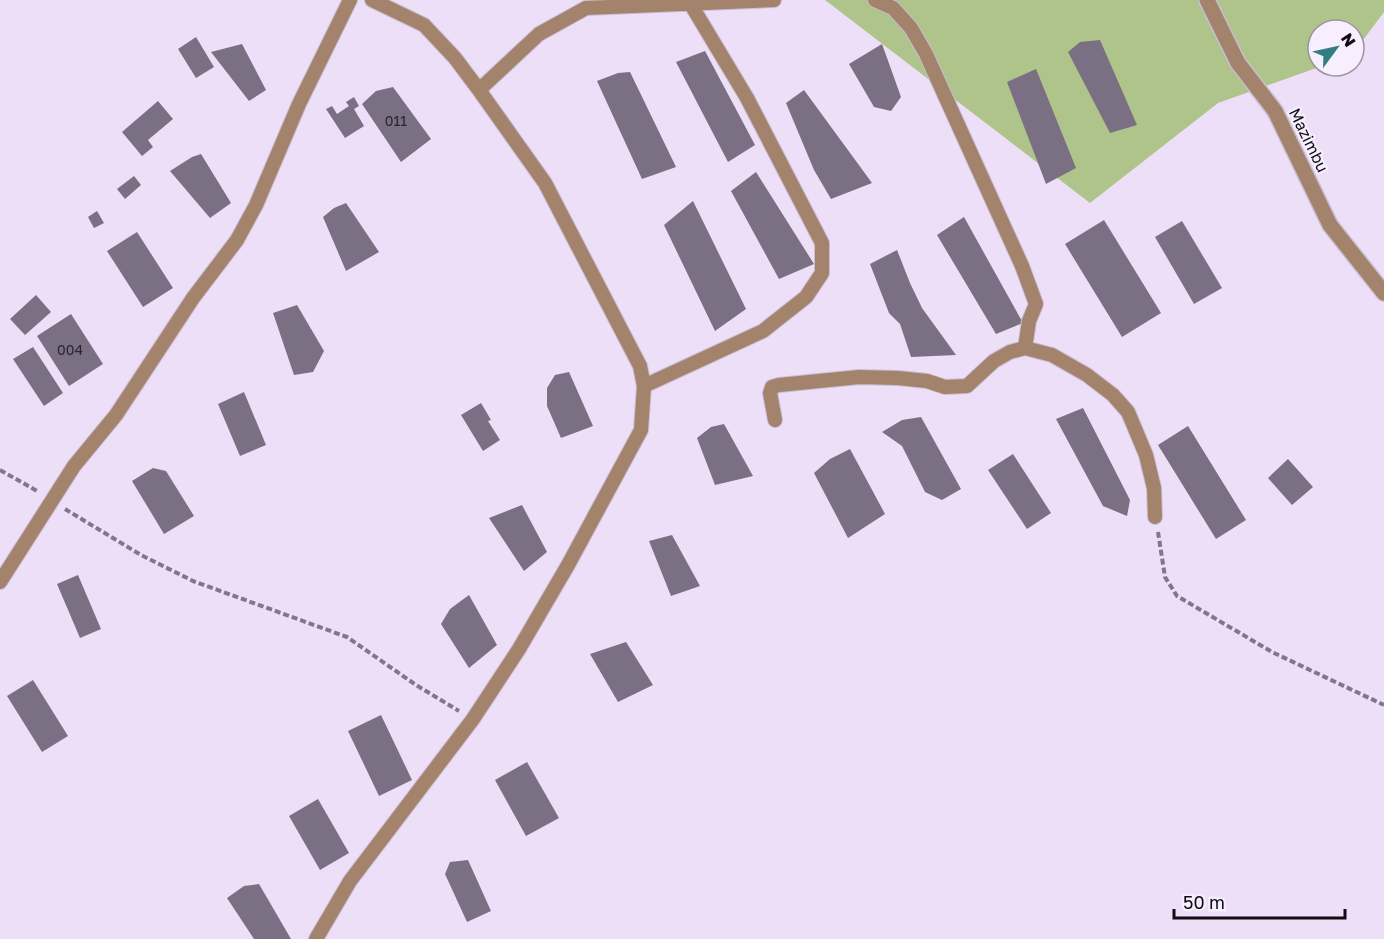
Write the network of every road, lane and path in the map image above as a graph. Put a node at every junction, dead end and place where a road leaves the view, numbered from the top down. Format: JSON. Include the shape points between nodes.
{"nodes":[{"id":1,"x":350,"y":0,"type":"edge"},
{"id":2,"x":372,"y":0,"type":"edge"},
{"id":3,"x":774,"y":0,"type":"edge"},
{"id":4,"x":875,"y":0,"type":"edge"},
{"id":5,"x":1207,"y":0,"type":"edge"},
{"id":6,"x":690,"y":3,"type":"junction"},
{"id":7,"x":479,"y":90,"type":"junction"},
{"id":8,"x":1384,"y":293,"type":"edge"},
{"id":9,"x":1025,"y":348,"type":"junction"},
{"id":10,"x":644,"y":386,"type":"junction"},
{"id":11,"x":775,"y":420,"type":"dead end"},
{"id":12,"x":0,"y":470,"type":"edge"},
{"id":13,"x":52,"y":501,"type":"junction"},
{"id":14,"x":1155,"y":517,"type":"joint"},
{"id":15,"x":0,"y":582,"type":"edge"},
{"id":16,"x":1384,"y":705,"type":"edge"},
{"id":17,"x":473,"y":719,"type":"junction"},
{"id":18,"x":316,"y":939,"type":"edge"}],
"edges":[{"from":1,"to":13,"type":"lane","via":[[237,240]]},
{"from":2,"to":7,"type":"lane","via":[[424,26]]},
{"from":3,"to":6,"type":"lane"},
{"from":4,"to":9,"type":"lane","via":[[893,8],[926,54],[1022,266],[1036,304]]},
{"from":5,"to":8,"type":"street","name":"Mazimbu","via":[[1238,63],[1275,111],[1330,225]]},
{"from":6,"to":7,"type":"lane","via":[[586,8],[539,34]]},
{"from":6,"to":10,"type":"lane","via":[[747,98],[822,243],[822,273],[806,297],[763,331]]},
{"from":7,"to":10,"type":"lane","via":[[545,183],[640,366]]},
{"from":9,"to":11,"type":"lane","via":[[994,361],[967,386],[859,377],[772,387]]},
{"from":9,"to":14,"type":"lane","via":[[1052,355],[1087,375],[1128,412],[1146,455],[1154,488]]},
{"from":10,"to":17,"type":"lane","via":[[641,430],[631,450],[519,650]]},
{"from":12,"to":13,"type":"path"},
{"from":13,"to":15,"type":"lane"},
{"from":13,"to":17,"type":"path","via":[[141,555],[193,581],[347,637]]},
{"from":14,"to":16,"type":"path","via":[[1165,577],[1177,596],[1272,652]]},
{"from":17,"to":18,"type":"lane","via":[[350,881]]}]}
